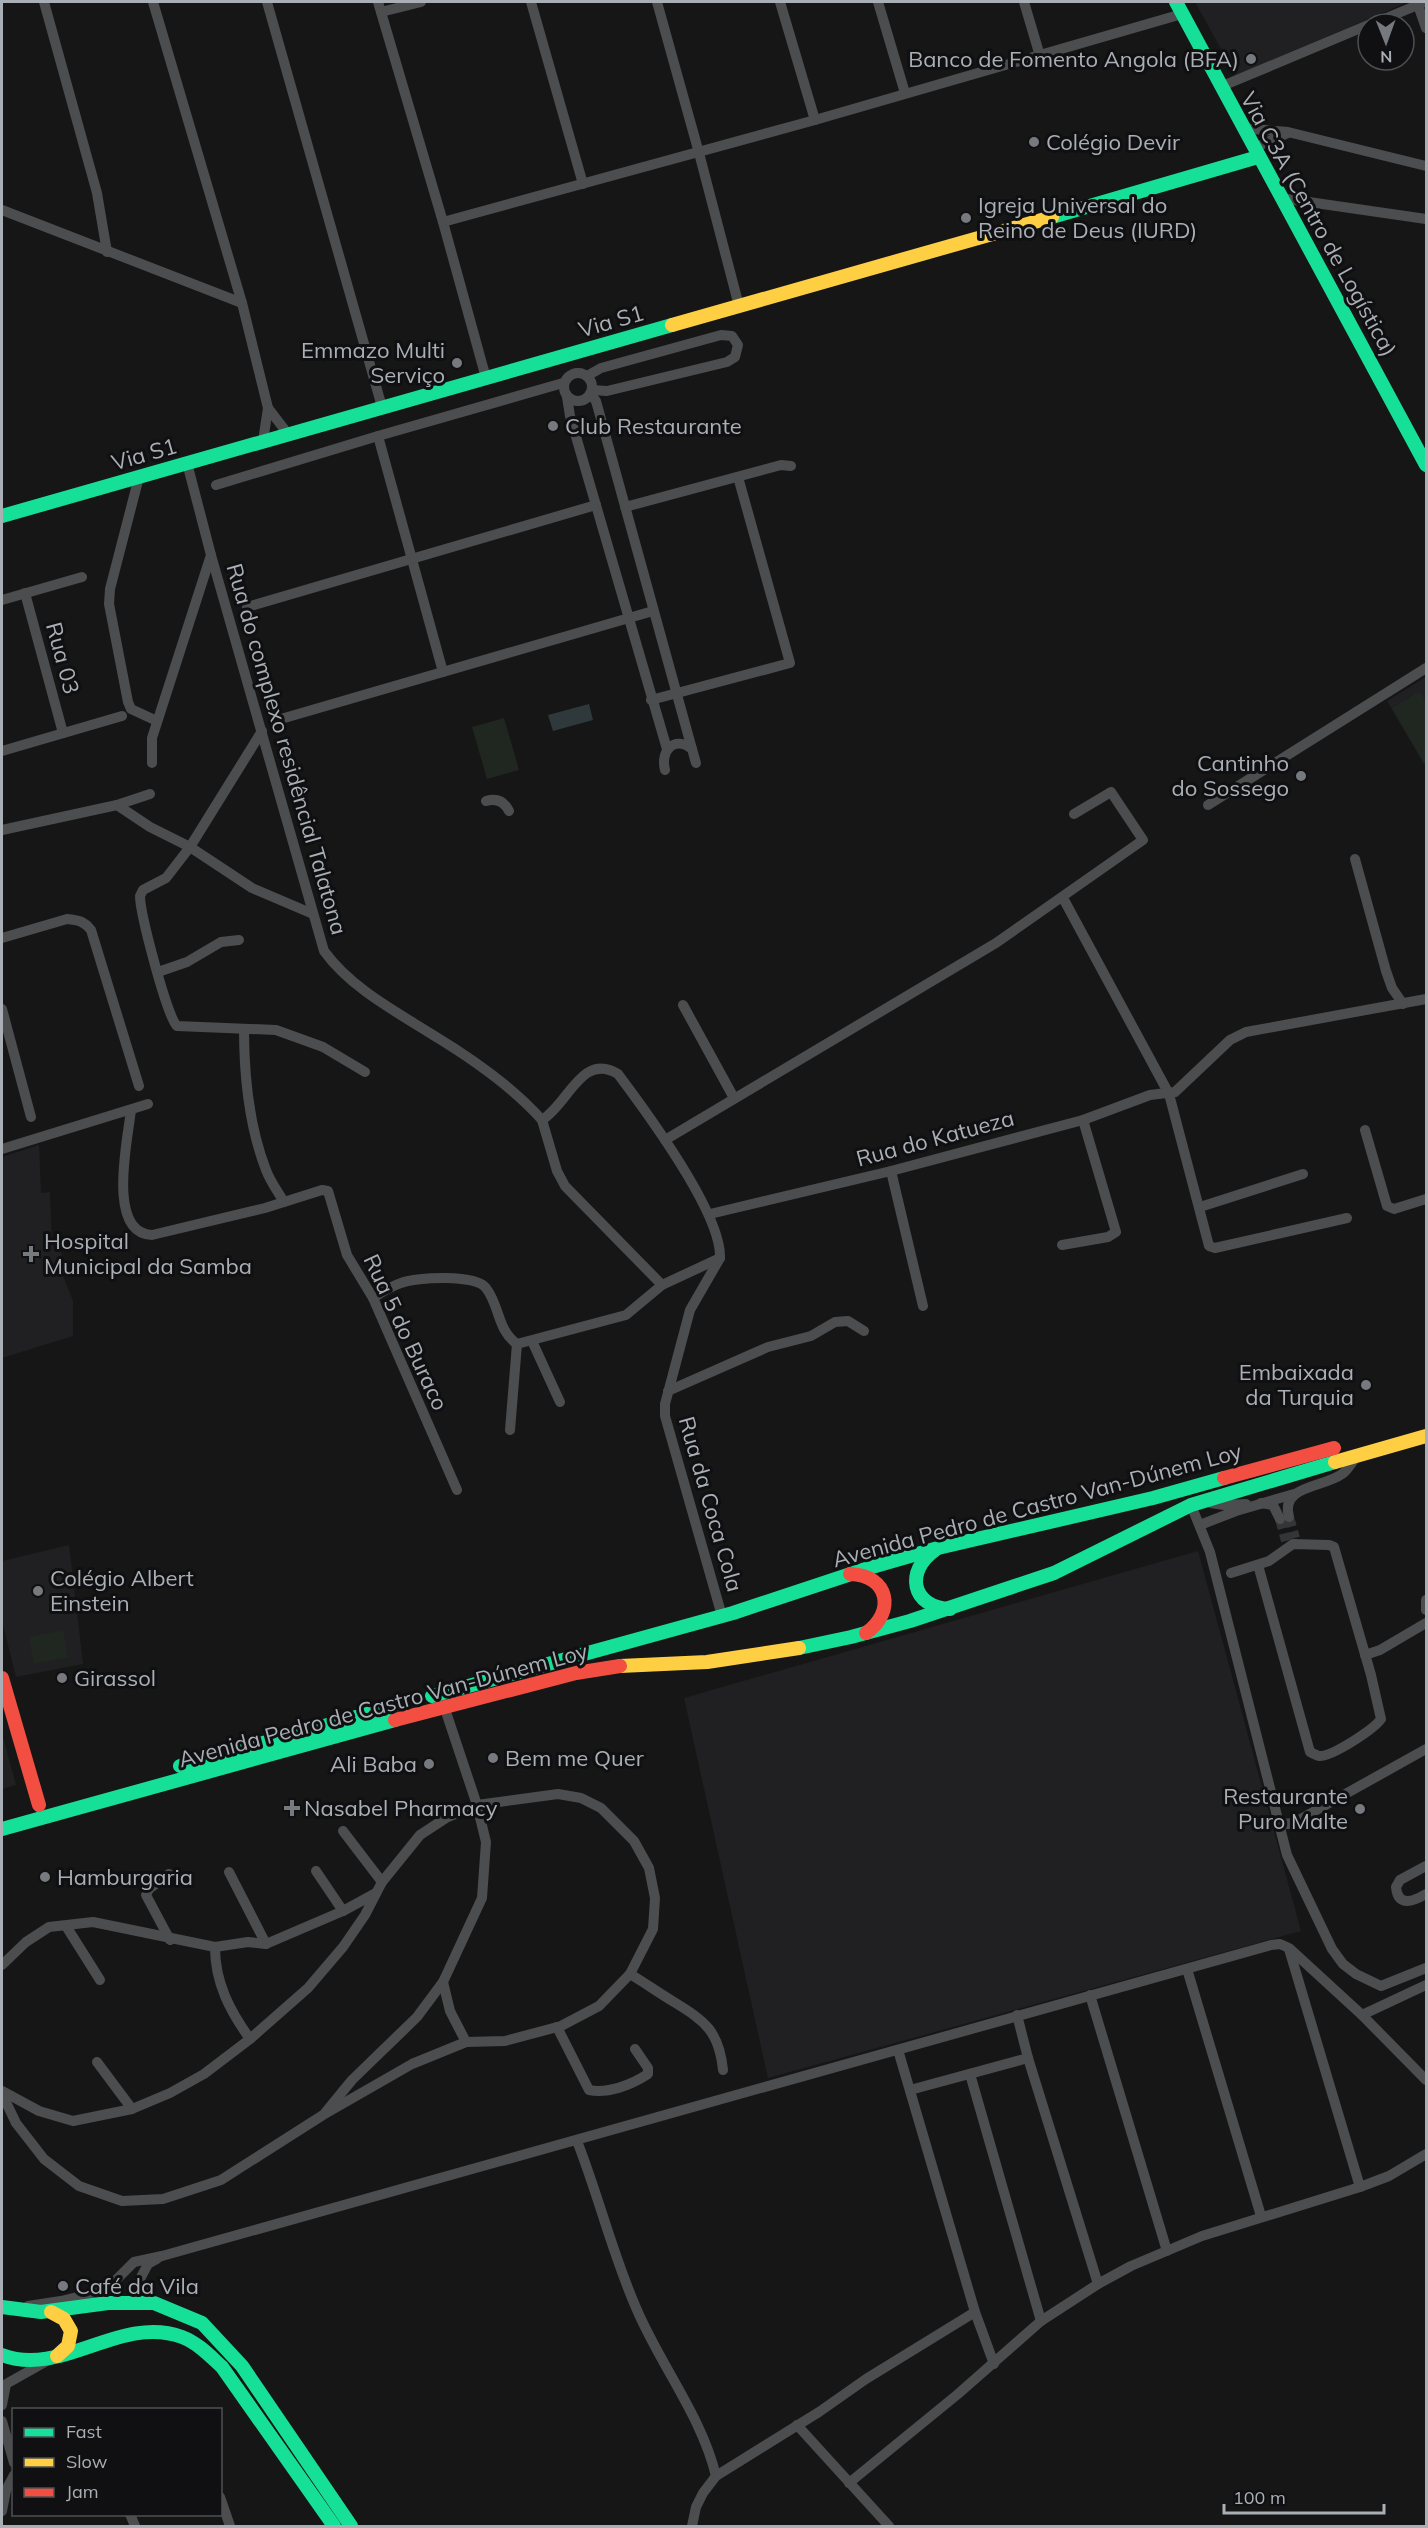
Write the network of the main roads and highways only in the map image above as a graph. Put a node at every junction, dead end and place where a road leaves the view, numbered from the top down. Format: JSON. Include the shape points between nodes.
{"nodes":[{"id":1,"x":1179,"y":8,"type":"edge"},
{"id":2,"x":1256,"y":152,"type":"junction"},
{"id":3,"x":1426,"y":465,"type":"edge"},
{"id":4,"x":2,"y":516,"type":"edge"},
{"id":5,"x":1426,"y":1422,"type":"edge"},
{"id":6,"x":1426,"y":1436,"type":"edge"},
{"id":7,"x":938,"y":1548,"type":"junction"},
{"id":8,"x":847,"y":1575,"type":"junction"},
{"id":9,"x":956,"y":1608,"type":"junction"},
{"id":10,"x":866,"y":1633,"type":"junction"},
{"id":11,"x":2,"y":1678,"type":"edge"},
{"id":12,"x":39,"y":1805,"type":"junction"},
{"id":13,"x":2,"y":1816,"type":"edge"},
{"id":14,"x":2,"y":1829,"type":"edge"},
{"id":15,"x":4,"y":2310,"type":"edge"},
{"id":16,"x":51,"y":2312,"type":"junction"},
{"id":17,"x":2,"y":2355,"type":"edge"},
{"id":18,"x":57,"y":2356,"type":"junction"},
{"id":19,"x":334,"y":2526,"type":"edge"},
{"id":20,"x":351,"y":2526,"type":"edge"}],
"edges":[{"from":1,"to":2,"type":"main road","name":"Via C3A (Centro de Logística)"},
{"from":2,"to":3,"type":"main road","name":"Via C3A (Centro de Logística)"},
{"from":2,"to":4,"type":"main road","name":"Via S1","via":[[1232,166]]},
{"from":5,"to":7,"type":"main road","name":"Avenida Pedro de Castro Van-Dúnem Loy","via":[[1153,1498]]},
{"from":6,"to":9,"type":"main road","name":"Avenida Pedro de Castro Van-Dúnem Loy","via":[[1198,1503],[1054,1573]]},
{"from":7,"to":8,"type":"main road","name":"Avenida Pedro de Castro Van-Dúnem Loy"},
{"from":7,"to":9,"type":"main road","via":[[919,1563],[916,1587],[932,1606]]},
{"from":8,"to":10,"type":"main road","via":[[867,1576],[876,1581],[885,1595],[882,1620]]},
{"from":8,"to":12,"type":"main road","name":"Avenida Pedro de Castro Van-Dúnem Loy","via":[[722,1616]]},
{"from":9,"to":10,"type":"main road","name":"Avenida Pedro de Castro Van-Dúnem Loy"},
{"from":10,"to":14,"type":"main road","name":"Avenida Pedro de Castro Van-Dúnem Loy","via":[[729,1660],[597,1669],[444,1706]]},
{"from":11,"to":12,"type":"main road"},
{"from":12,"to":13,"type":"main road","name":"Avenida Pedro de Castro Van-Dúnem Loy"},
{"from":15,"to":16,"type":"main road"},
{"from":16,"to":18,"type":"main road","via":[[64,2319],[71,2331],[68,2346]]},
{"from":16,"to":20,"type":"main road","via":[[108,2303],[154,2303],[202,2323],[261,2393]]},
{"from":17,"to":18,"type":"main road","via":[[32,2362]]},
{"from":18,"to":19,"type":"main road","via":[[139,2331],[162,2331],[194,2341],[222,2367]]}]}
